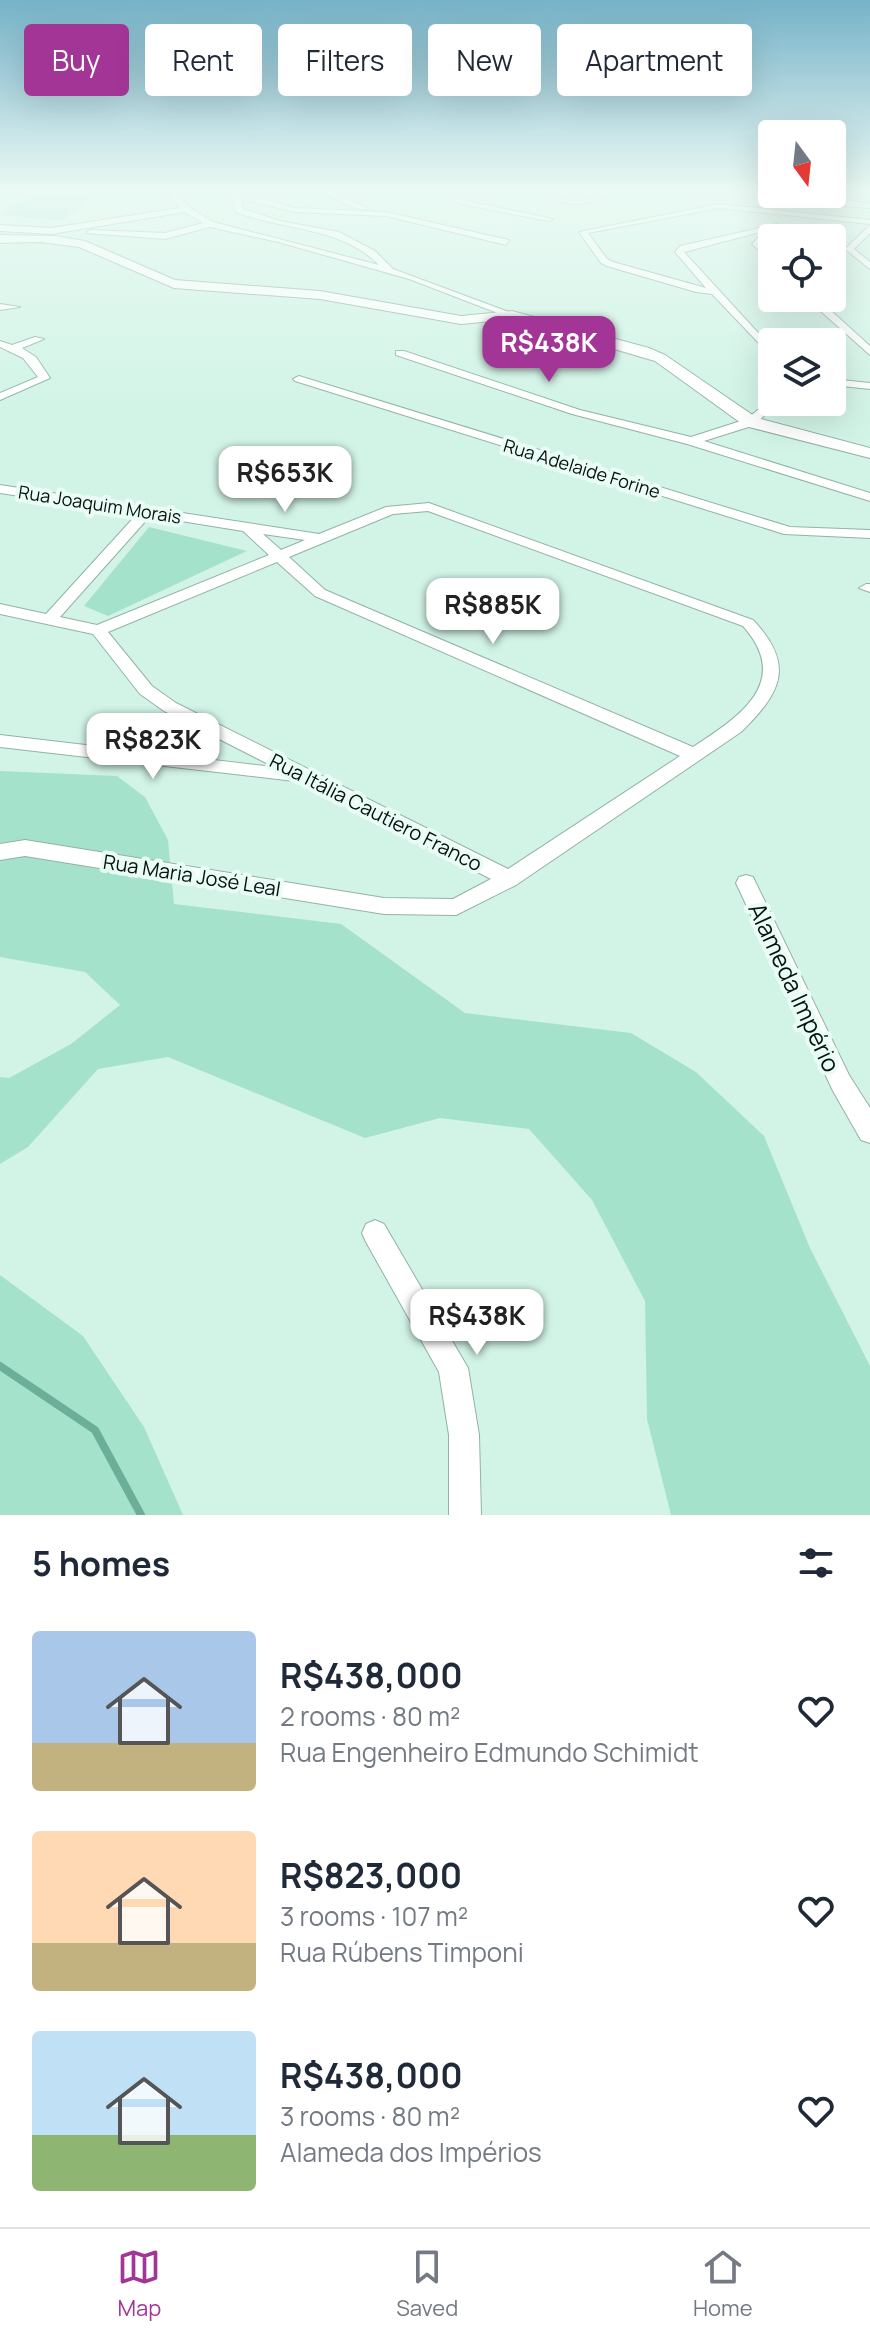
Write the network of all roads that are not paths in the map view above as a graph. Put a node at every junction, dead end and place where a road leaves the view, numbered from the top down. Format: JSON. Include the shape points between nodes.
{"nodes":[{"id":1,"x":125,"y":263,"type":"edge"},
{"id":2,"x":361,"y":263,"type":"edge"},
{"id":3,"x":383,"y":263,"type":"edge"},
{"id":4,"x":607,"y":263,"type":"edge"},
{"id":5,"x":690,"y":263,"type":"edge"},
{"id":6,"x":390,"y":271,"type":"junction"},
{"id":7,"x":712,"y":291,"type":"junction"},
{"id":8,"x":0,"y":307,"type":"edge"},
{"id":9,"x":15,"y":307,"type":"dead end"},
{"id":10,"x":827,"y":312,"type":"edge"},
{"id":11,"x":512,"y":315,"type":"junction"},
{"id":12,"x":870,"y":334,"type":"edge"},
{"id":13,"x":852,"y":335,"type":"junction"},
{"id":14,"x":39,"y":339,"type":"dead end"},
{"id":15,"x":758,"y":339,"type":"edge"},
{"id":16,"x":6,"y":346,"type":"edge"},
{"id":17,"x":870,"y":352,"type":"edge"},
{"id":18,"x":0,"y":353,"type":"edge"},
{"id":19,"x":400,"y":353,"type":"dead end"},
{"id":20,"x":299,"y":379,"type":"dead end"},
{"id":21,"x":846,"y":383,"type":"edge"},
{"id":22,"x":870,"y":386,"type":"edge"},
{"id":23,"x":0,"y":397,"type":"edge"},
{"id":24,"x":758,"y":415,"type":"edge"},
{"id":25,"x":751,"y":422,"type":"junction"},
{"id":26,"x":691,"y":441,"type":"junction"},
{"id":27,"x":870,"y":453,"type":"edge"},
{"id":28,"x":0,"y":489,"type":"edge"},
{"id":29,"x":870,"y":497,"type":"edge"},
{"id":30,"x":147,"y":511,"type":"junction"},
{"id":31,"x":247,"y":527,"type":"junction"},
{"id":32,"x":870,"y":534,"type":"edge"},
{"id":33,"x":317,"y":538,"type":"junction"},
{"id":34,"x":278,"y":556,"type":"junction"},
{"id":35,"x":0,"y":609,"type":"edge"},
{"id":36,"x":51,"y":618,"type":"junction"},
{"id":37,"x":98,"y":630,"type":"junction"},
{"id":38,"x":0,"y":741,"type":"edge"},
{"id":39,"x":695,"y":755,"type":"junction"},
{"id":40,"x":310,"y":779,"type":"junction"},
{"id":41,"x":0,"y":852,"type":"edge"},
{"id":42,"x":509,"y":879,"type":"junction"},
{"id":43,"x":746,"y":883,"type":"dead end"},
{"id":44,"x":870,"y":1131,"type":"edge"},
{"id":45,"x":375,"y":1233,"type":"dead end"},
{"id":46,"x":465,"y":1515,"type":"edge"}],
"edges":[{"from":1,"to":11,"type":"street","via":[[174,284],[320,295],[461,320]]},
{"from":2,"to":6,"type":"street"},
{"from":3,"to":6,"type":"street"},
{"from":4,"to":7,"type":"street"},
{"from":5,"to":7,"type":"street"},
{"from":6,"to":11,"type":"street"},
{"from":7,"to":15,"type":"street"},
{"from":8,"to":9,"type":"street"},
{"from":10,"to":13,"type":"street"},
{"from":11,"to":25,"type":"street","via":[[652,354]]},
{"from":12,"to":13,"type":"street"},
{"from":13,"to":17,"type":"street"},
{"from":14,"to":16,"type":"street"},
{"from":16,"to":18,"type":"street"},
{"from":16,"to":23,"type":"street","via":[[37,362],[44,378]]},
{"from":19,"to":26,"type":"street","via":[[576,412]]},
{"from":20,"to":32,"type":"street","name":"Rua Adelaide Forine","via":[[789,531]]},
{"from":21,"to":22,"type":"street"},
{"from":24,"to":25,"type":"street"},
{"from":25,"to":26,"type":"street"},
{"from":25,"to":27,"type":"street"},
{"from":26,"to":29,"type":"street"},
{"from":28,"to":30,"type":"street","name":"Rua Joaquim Morais"},
{"from":30,"to":31,"type":"street","name":"Rua Joaquim Morais"},
{"from":30,"to":36,"type":"street"},
{"from":31,"to":33,"type":"street","name":"Rua Joaquim Morais"},
{"from":31,"to":34,"type":"street"},
{"from":33,"to":34,"type":"street","name":"Rua Maria José Leal"},
{"from":33,"to":39,"type":"street","name":"Rua Maria José Leal","via":[[391,510],[429,507],[748,623],[763,636],[772,657],[762,704]]},
{"from":34,"to":37,"type":"street","name":"Rua Maria José Leal"},
{"from":34,"to":39,"type":"street","via":[[320,593],[359,612]]},
{"from":35,"to":36,"type":"street"},
{"from":36,"to":37,"type":"street"},
{"from":37,"to":40,"type":"street","name":"Rua Itália Cautiero Franco","via":[[146,690],[170,707]]},
{"from":38,"to":40,"type":"street"},
{"from":39,"to":42,"type":"street","name":"Rua Maria José Leal"},
{"from":40,"to":42,"type":"street","name":"Rua Itália Cautiero Franco"},
{"from":41,"to":42,"type":"street","name":"Rua Maria José Leal","via":[[25,848],[384,906],[456,907]]},
{"from":43,"to":44,"type":"street","name":"Alameda Império","via":[[841,1083]]},
{"from":45,"to":46,"type":"street","via":[[453,1368],[464,1435]]}]}
